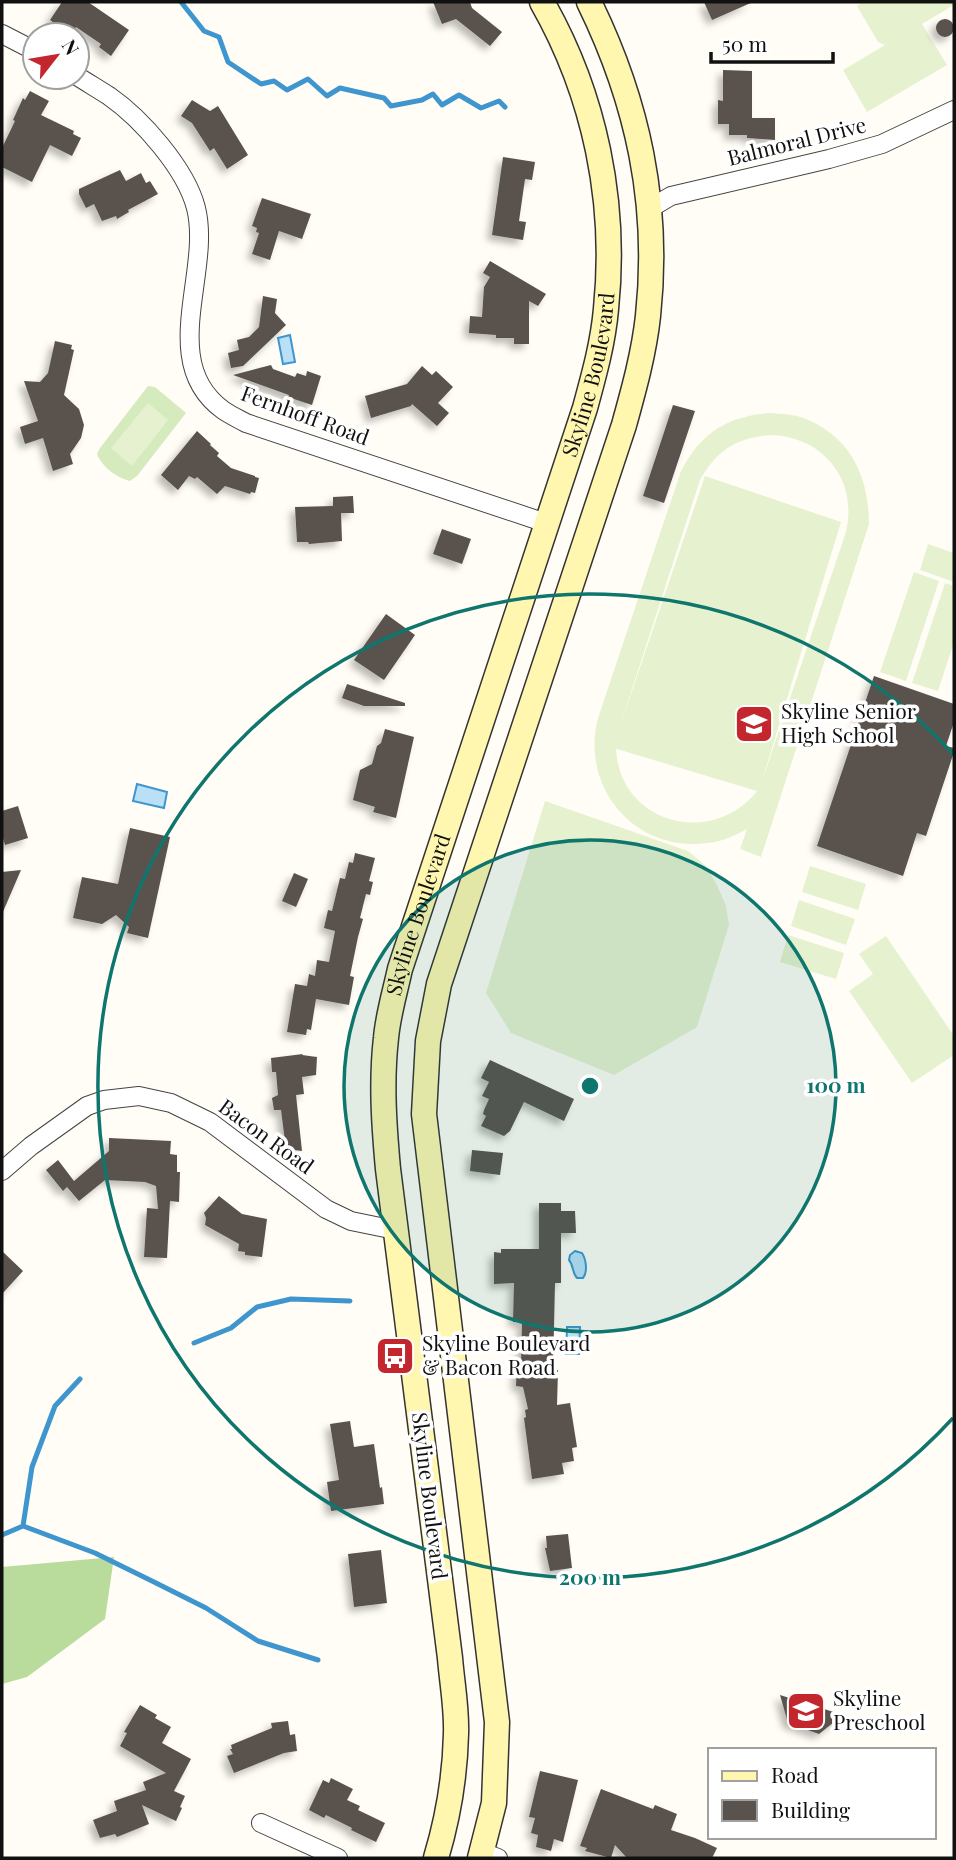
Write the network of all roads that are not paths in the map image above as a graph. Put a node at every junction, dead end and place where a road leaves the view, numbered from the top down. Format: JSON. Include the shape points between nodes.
{"nodes":[{"id":1,"x":542,"y":2,"type":"edge"},
{"id":2,"x":589,"y":2,"type":"edge"},
{"id":3,"x":2,"y":34,"type":"edge"},
{"id":4,"x":21,"y":44,"type":"edge"},
{"id":5,"x":91,"y":85,"type":"edge"},
{"id":6,"x":954,"y":110,"type":"edge"},
{"id":7,"x":649,"y":209,"type":"junction"},
{"id":8,"x":608,"y":215,"type":"junction"},
{"id":9,"x":546,"y":523,"type":"junction"},
{"id":10,"x":2,"y":1171,"type":"edge"},
{"id":11,"x":396,"y":1230,"type":"junction"},
{"id":12,"x":261,"y":1823,"type":"dead end"},
{"id":13,"x":487,"y":1856,"type":"edge"},
{"id":14,"x":338,"y":1858,"type":"edge"},
{"id":15,"x":436,"y":1858,"type":"edge"}],
"edges":[{"from":1,"to":8,"type":"main road","name":"Skyline Boulevard","via":[[587,102]]},
{"from":2,"to":7,"type":"main road","name":"Skyline Boulevard","via":[[633,113]]},
{"from":3,"to":4,"type":"street"},
{"from":5,"to":9,"type":"street","name":"Fernhoff Road","via":[[136,120],[184,177],[196,209],[199,241],[190,346],[195,373],[222,409],[247,423]]},
{"from":6,"to":7,"type":"street","name":"Balmoral Drive","via":[[882,144],[671,196]]},
{"from":7,"to":8,"type":"main road"},
{"from":7,"to":13,"type":"main road","name":"Skyline Boulevard","via":[[652,259],[640,367],[439,984],[428,1041],[424,1114],[497,1723]]},
{"from":8,"to":9,"type":"main road","name":"Skyline Boulevard","via":[[608,288],[598,358]]},
{"from":9,"to":11,"type":"main road","name":"Skyline Boulevard","via":[[400,969],[386,1034],[383,1108]]},
{"from":10,"to":11,"type":"street","name":"Bacon Road","via":[[87,1106],[139,1096],[171,1103],[210,1122],[326,1209],[351,1222]]},
{"from":11,"to":15,"type":"main road","name":"Skyline Boulevard","via":[[456,1732],[452,1786]]},
{"from":12,"to":14,"type":"street"}]}
